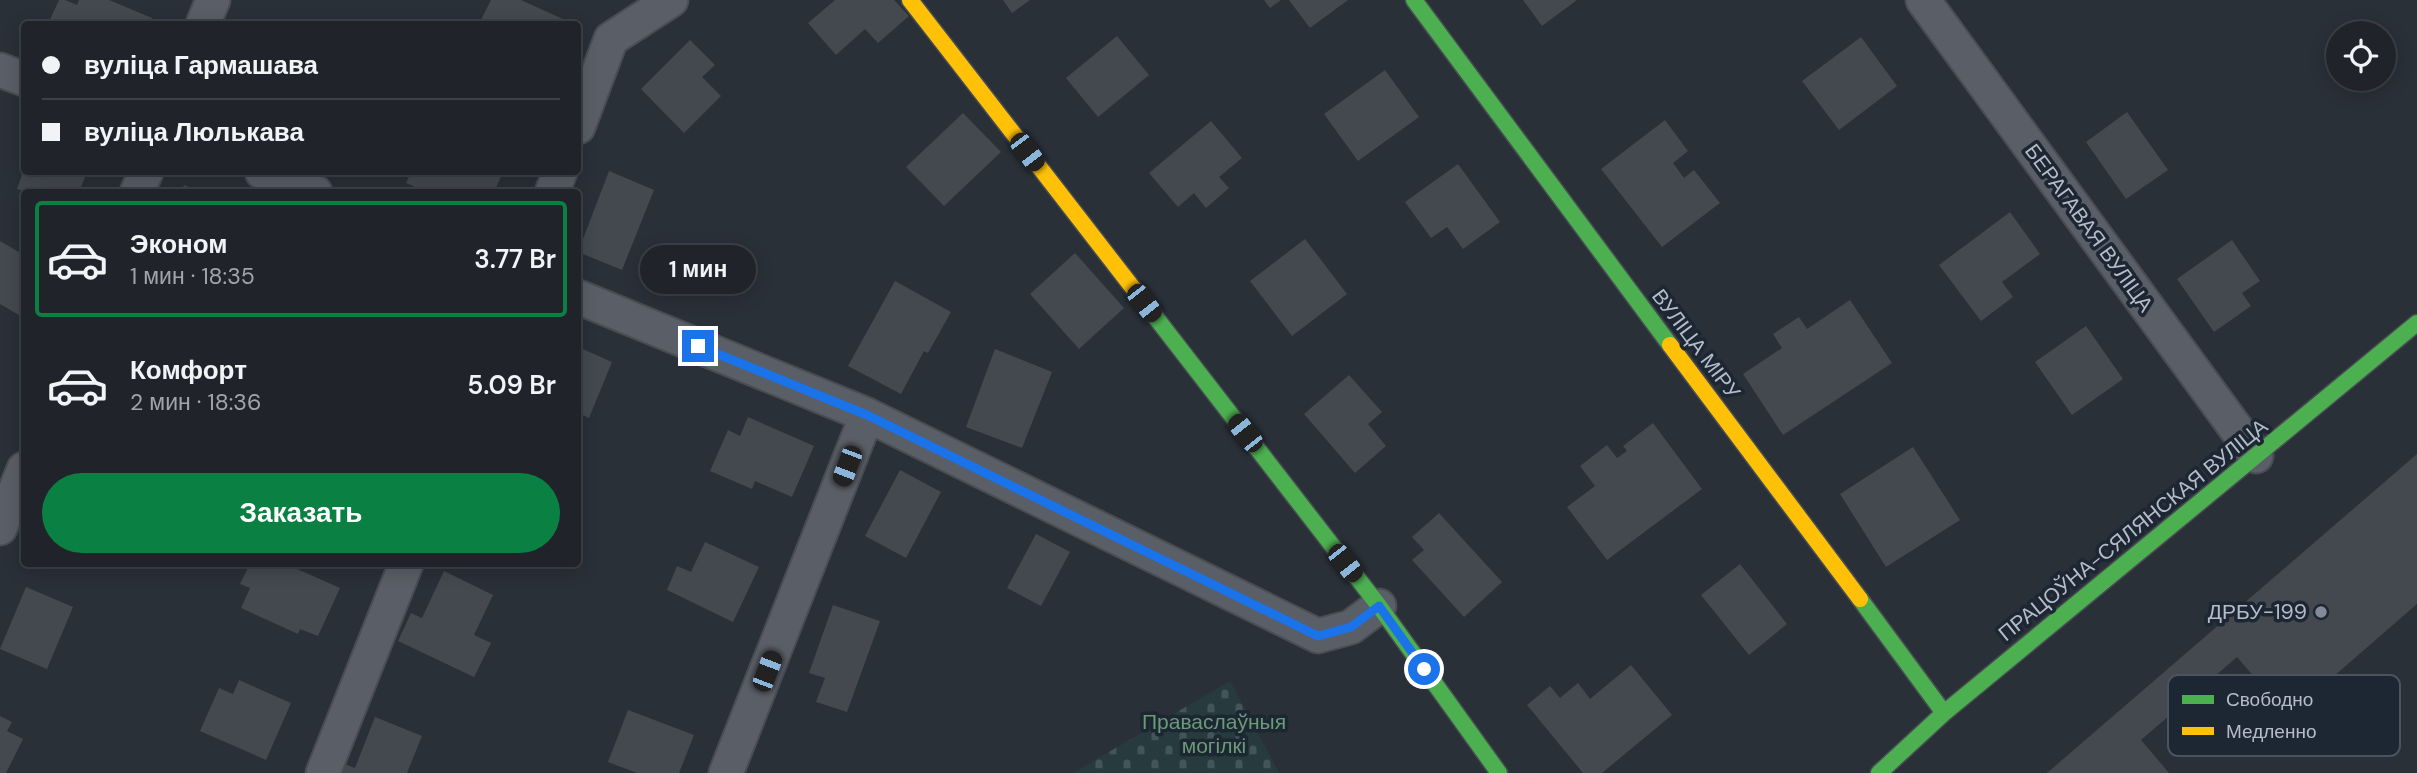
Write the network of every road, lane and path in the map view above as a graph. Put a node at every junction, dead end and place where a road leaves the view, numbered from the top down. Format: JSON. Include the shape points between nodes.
{"nodes":[{"id":1,"x":213,"y":0,"type":"edge"},
{"id":2,"x":671,"y":0,"type":"edge"},
{"id":3,"x":910,"y":0,"type":"edge"},
{"id":4,"x":1414,"y":0,"type":"edge"},
{"id":5,"x":1923,"y":0,"type":"edge"},
{"id":6,"x":204,"y":21,"type":"edge"},
{"id":7,"x":0,"y":70,"type":"edge"},
{"id":8,"x":21,"y":78,"type":"edge"},
{"id":9,"x":581,"y":119,"type":"edge"},
{"id":10,"x":270,"y":175,"type":"edge"},
{"id":11,"x":307,"y":189,"type":"edge"},
{"id":12,"x":581,"y":298,"type":"edge"},
{"id":13,"x":2417,"y":323,"type":"edge"},
{"id":14,"x":867,"y":415,"type":"junction"},
{"id":15,"x":2256,"y":456,"type":"junction"},
{"id":16,"x":21,"y":476,"type":"edge"},
{"id":17,"x":0,"y":528,"type":"edge"},
{"id":18,"x":405,"y":567,"type":"edge"},
{"id":19,"x":1379,"y":606,"type":"junction"},
{"id":20,"x":1944,"y":713,"type":"junction"},
{"id":21,"x":1893,"y":769,"type":"edge"},
{"id":22,"x":323,"y":773,"type":"edge"},
{"id":23,"x":726,"y":773,"type":"edge"},
{"id":24,"x":1499,"y":773,"type":"edge"}],
"edges":[{"from":1,"to":6,"type":"street"},
{"from":2,"to":9,"type":"street","via":[[611,39]]},
{"from":3,"to":19,"type":"main road"},
{"from":4,"to":20,"type":"main road","name":"ВУЛІЦА МІРУ"},
{"from":5,"to":15,"type":"street","name":"БЕРАГАВАЯ ВУЛІЦА"},
{"from":7,"to":8,"type":"street"},
{"from":10,"to":11,"type":"street"},
{"from":12,"to":14,"type":"street"},
{"from":13,"to":15,"type":"main road","name":"ПРАЦОЎНА-СЯЛЯНСКАЯ ВУЛІЦА"},
{"from":14,"to":19,"type":"street","via":[[1318,636],[1351,627]]},
{"from":14,"to":23,"type":"street"},
{"from":15,"to":20,"type":"main road","name":"ПРАЦОЎНА-СЯЛЯНСКАЯ ВУЛІЦА"},
{"from":16,"to":17,"type":"street"},
{"from":18,"to":22,"type":"street"},
{"from":19,"to":24,"type":"main road"},
{"from":20,"to":21,"type":"main road","name":"ПРАЦОЎНА-СЯЛЯНСКАЯ ВУЛІЦА"}]}
